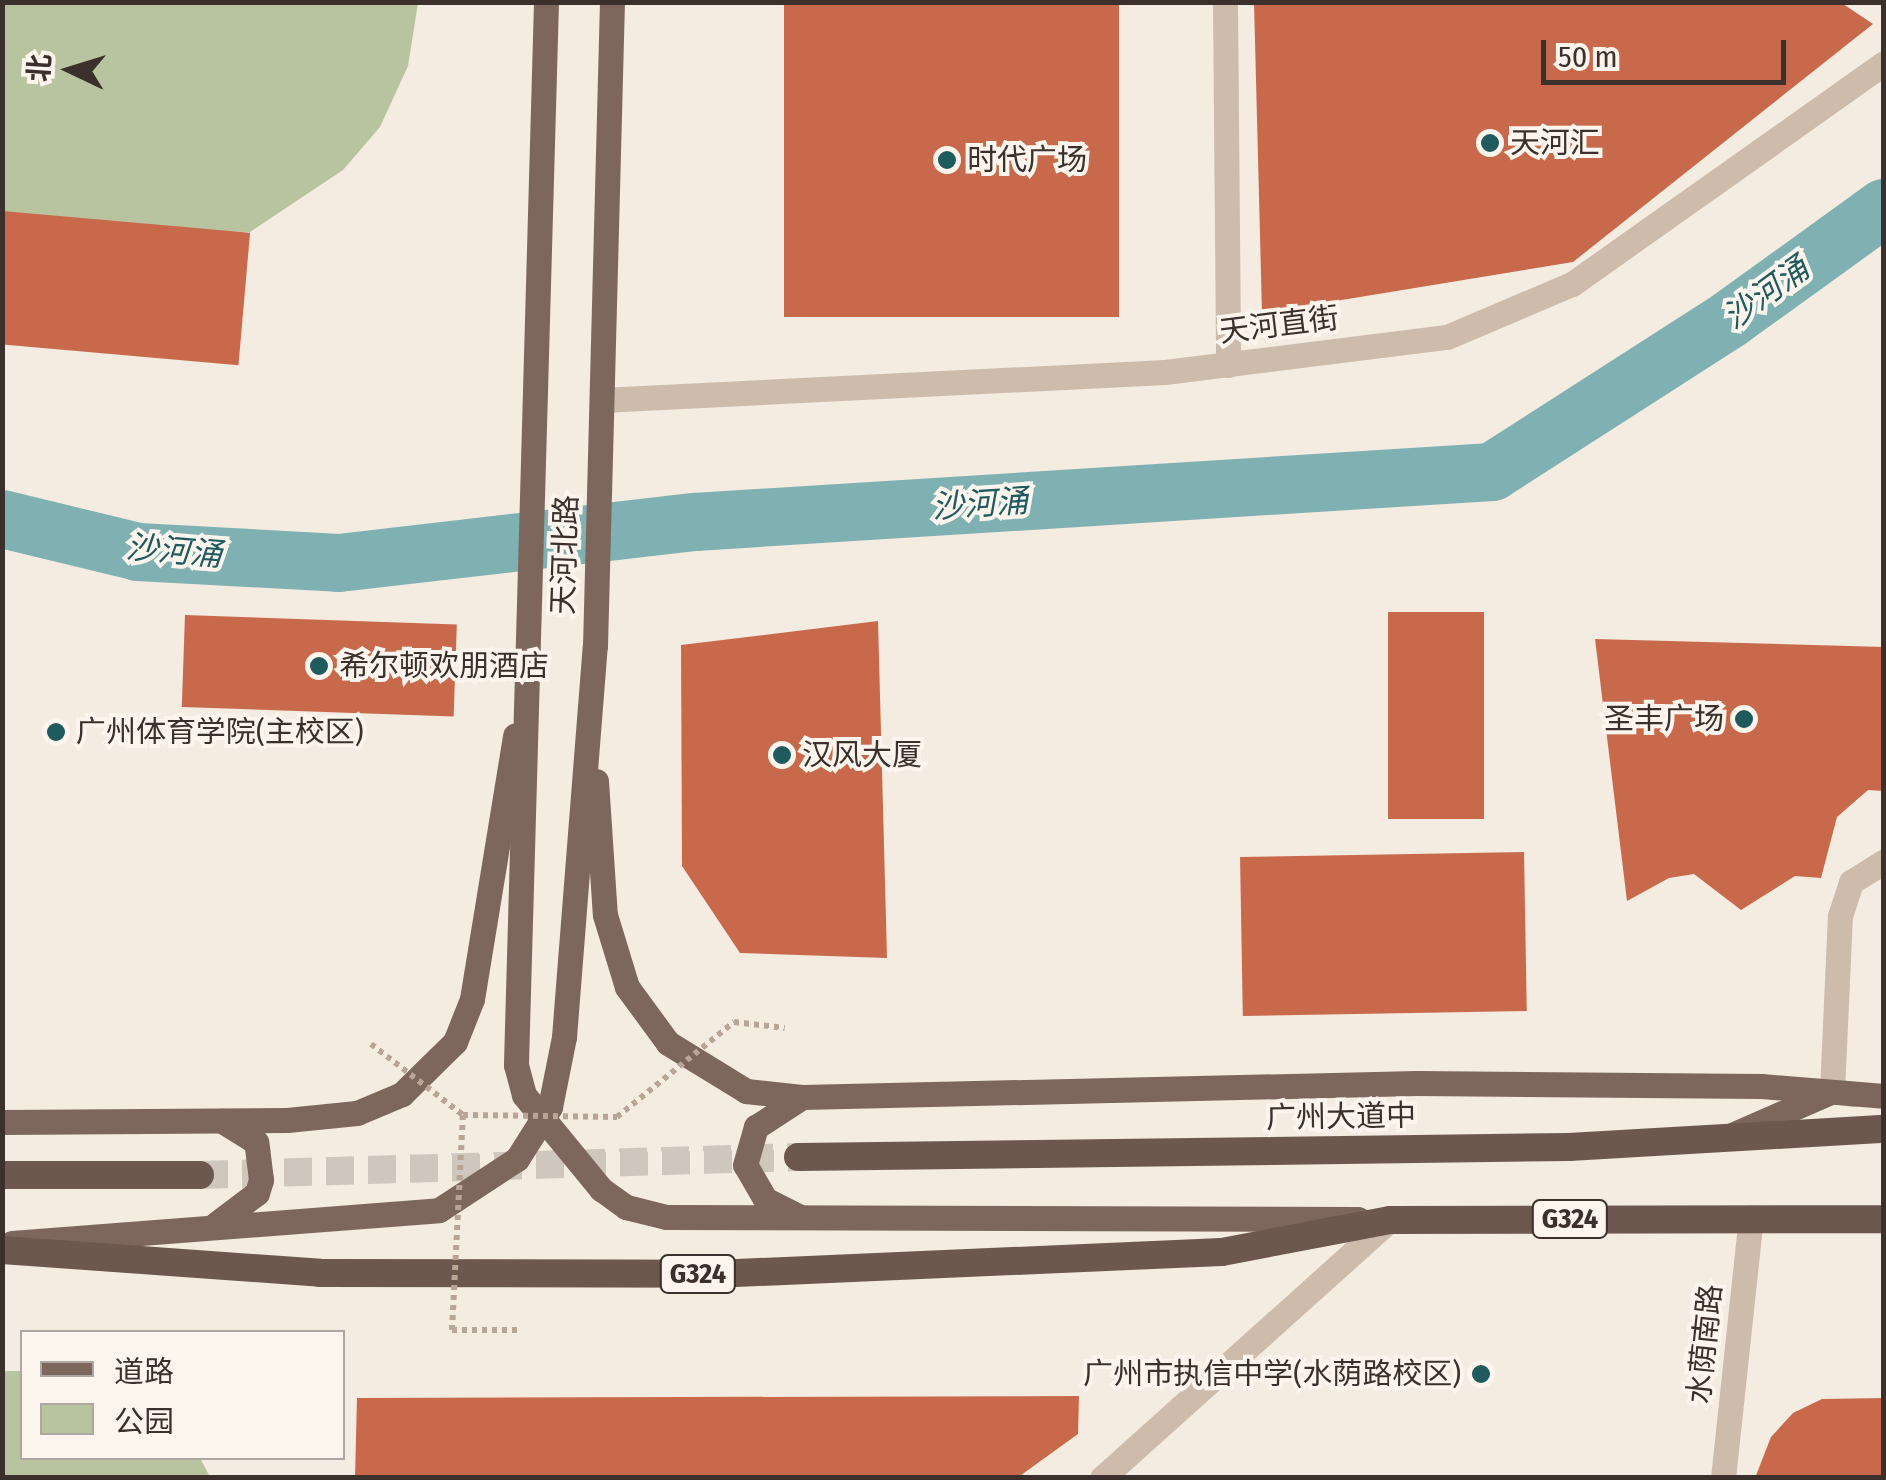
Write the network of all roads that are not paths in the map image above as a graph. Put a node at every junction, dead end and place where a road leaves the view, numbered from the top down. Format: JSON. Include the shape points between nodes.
{"nodes":[{"id":1,"x":546,"y":2,"type":"edge"},
{"id":2,"x":612,"y":2,"type":"edge"},
{"id":3,"x":1225,"y":2,"type":"edge"},
{"id":4,"x":1884,"y":62,"type":"edge"},
{"id":5,"x":1228,"y":365,"type":"junction"},
{"id":6,"x":602,"y":400,"type":"junction"},
{"id":7,"x":529,"y":641,"type":"junction"},
{"id":8,"x":595,"y":646,"type":"junction"},
{"id":9,"x":1884,"y":861,"type":"edge"},
{"id":10,"x":1832,"y":1090,"type":"junction"},
{"id":11,"x":1884,"y":1097,"type":"edge"},
{"id":12,"x":802,"y":1098,"type":"junction"},
{"id":13,"x":546,"y":1114,"type":"junction"},
{"id":14,"x":218,"y":1118,"type":"junction"},
{"id":15,"x":2,"y":1122,"type":"edge"},
{"id":16,"x":1884,"y":1129,"type":"edge"},
{"id":17,"x":1718,"y":1141,"type":"junction"},
{"id":18,"x":798,"y":1158,"type":"tunnel mouth"},
{"id":19,"x":2,"y":1175,"type":"edge"},
{"id":20,"x":200,"y":1175,"type":"tunnel mouth"},
{"id":21,"x":802,"y":1218,"type":"junction"},
{"id":22,"x":1751,"y":1218,"type":"junction"},
{"id":23,"x":1390,"y":1220,"type":"junction"},
{"id":24,"x":1884,"y":1220,"type":"edge"},
{"id":25,"x":216,"y":1224,"type":"junction"},
{"id":26,"x":2,"y":1247,"type":"edge"},
{"id":27,"x":1102,"y":1478,"type":"edge"},
{"id":28,"x":1724,"y":1478,"type":"edge"}],
"edges":[{"from":1,"to":7,"type":"main road","name":"天河北路"},
{"from":2,"to":6,"type":"main road","name":"天河北路"},
{"from":3,"to":5,"type":"street"},
{"from":4,"to":5,"type":"street","name":"天河直街","via":[[1572,284],[1447,337]]},
{"from":5,"to":6,"type":"street","name":"天河直街"},
{"from":6,"to":8,"type":"main road","name":"天河北路"},
{"from":7,"to":13,"type":"main road","name":"天河北路","via":[[516,1065],[524,1095]]},
{"from":7,"to":14,"type":"main road","via":[[472,998],[454,1042],[433,1068],[380,1106],[287,1120]]},
{"from":8,"to":12,"type":"main road","via":[[601,884],[627,987],[668,1043],[718,1079],[746,1092]]},
{"from":8,"to":13,"type":"main road","name":"天河北路","via":[[564,1036]]},
{"from":9,"to":10,"type":"street","via":[[1851,882],[1840,916]]},
{"from":10,"to":11,"type":"main road"},
{"from":10,"to":12,"type":"main road","via":[[1418,1083]]},
{"from":10,"to":17,"type":"main road"},
{"from":12,"to":21,"type":"main road","via":[[756,1127],[745,1165],[765,1199]]},
{"from":13,"to":21,"type":"main road","via":[[582,1172],[626,1207],[666,1217]]},
{"from":13,"to":25,"type":"main road","via":[[517,1159],[439,1210]]},
{"from":14,"to":15,"type":"main road"},
{"from":14,"to":25,"type":"main road","via":[[256,1142],[262,1158],[257,1194]]},
{"from":16,"to":17,"type":"highway","name":"广州大道中"},
{"from":17,"to":18,"type":"highway","name":"广州大道中"},
{"from":19,"to":20,"type":"highway"},
{"from":21,"to":23,"type":"main road"},
{"from":22,"to":23,"type":"highway","number":"G324"},
{"from":22,"to":24,"type":"highway","number":"G324"},
{"from":22,"to":28,"type":"street","name":"水荫南路"},
{"from":23,"to":26,"type":"highway","number":"G324","via":[[1222,1252],[914,1269],[320,1273]]},
{"from":23,"to":27,"type":"street"},
{"from":25,"to":26,"type":"main road"}]}
